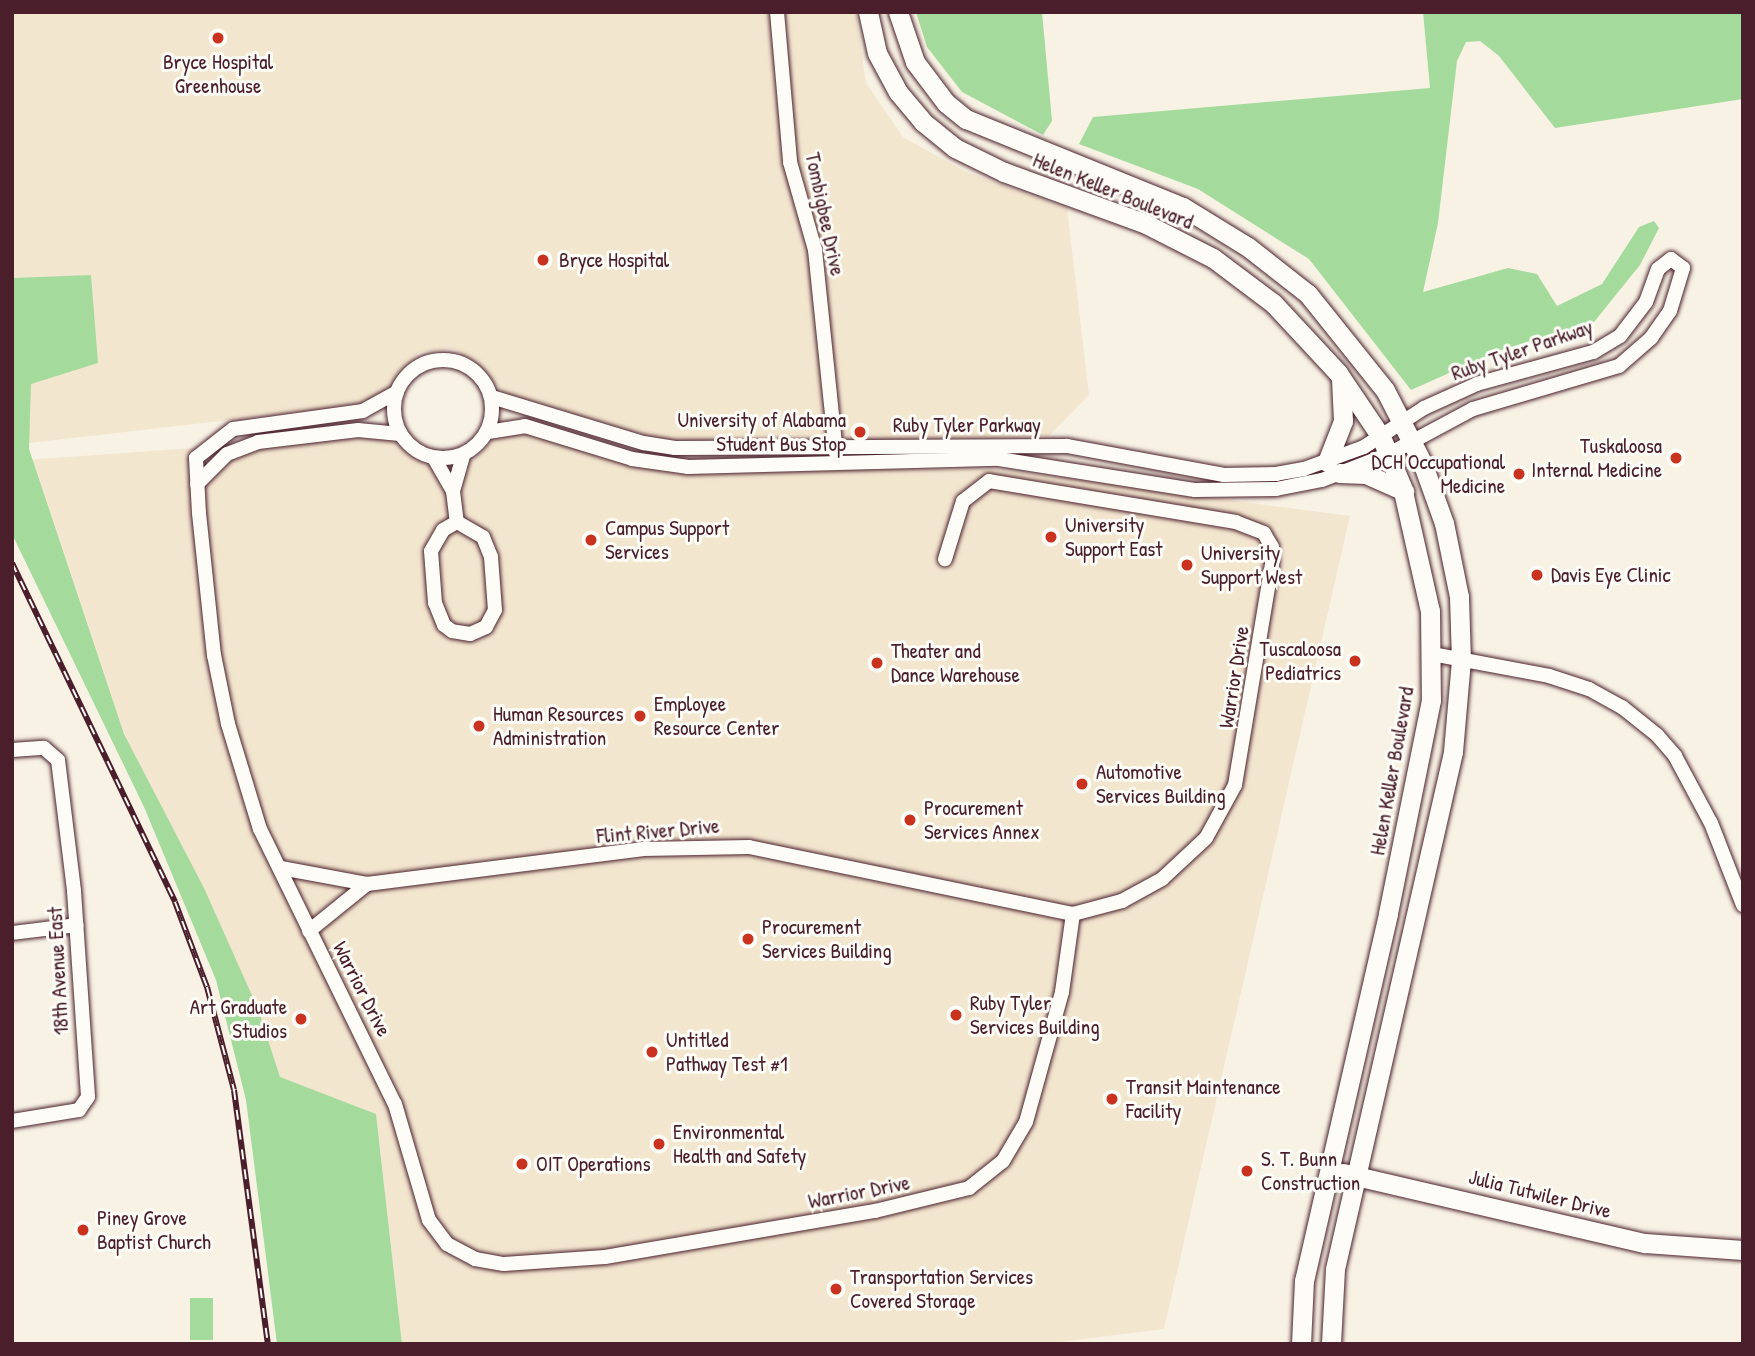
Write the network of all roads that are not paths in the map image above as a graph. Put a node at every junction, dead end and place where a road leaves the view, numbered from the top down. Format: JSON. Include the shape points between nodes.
{"nodes":[{"id":1,"x":777,"y":12,"type":"edge"},
{"id":2,"x":868,"y":12,"type":"edge"},
{"id":3,"x":898,"y":12,"type":"edge"},
{"id":4,"x":1583,"y":355,"type":"junction"},
{"id":5,"x":1589,"y":375,"type":"junction"},
{"id":6,"x":1341,"y":377,"type":"junction"},
{"id":7,"x":1476,"y":384,"type":"junction"},
{"id":8,"x":397,"y":392,"type":"junction"},
{"id":9,"x":492,"y":397,"type":"junction"},
{"id":10,"x":1486,"y":406,"type":"junction"},
{"id":11,"x":1403,"y":421,"type":"junction"},
{"id":12,"x":488,"y":432,"type":"junction"},
{"id":13,"x":400,"y":435,"type":"junction"},
{"id":14,"x":1413,"y":443,"type":"junction"},
{"id":15,"x":1385,"y":445,"type":"junction"},
{"id":16,"x":835,"y":447,"type":"junction"},
{"id":17,"x":463,"y":455,"type":"junction"},
{"id":18,"x":434,"y":458,"type":"junction"},
{"id":19,"x":838,"y":465,"type":"junction"},
{"id":20,"x":1333,"y":468,"type":"junction"},
{"id":21,"x":197,"y":484,"type":"junction"},
{"id":22,"x":453,"y":491,"type":"junction"},
{"id":23,"x":1404,"y":491,"type":"junction"},
{"id":24,"x":457,"y":522,"type":"junction"},
{"id":25,"x":945,"y":559,"type":"dead end"},
{"id":26,"x":1432,"y":654,"type":"junction"},
{"id":27,"x":1461,"y":660,"type":"junction"},
{"id":28,"x":12,"y":750,"type":"edge"},
{"id":29,"x":281,"y":868,"type":"junction"},
{"id":30,"x":367,"y":884,"type":"junction"},
{"id":31,"x":1743,"y":905,"type":"edge"},
{"id":32,"x":1073,"y":914,"type":"junction"},
{"id":33,"x":77,"y":925,"type":"junction"},
{"id":34,"x":309,"y":931,"type":"junction"},
{"id":35,"x":12,"y":933,"type":"edge"},
{"id":36,"x":12,"y":1121,"type":"edge"},
{"id":37,"x":1329,"y":1169,"type":"junction"},
{"id":38,"x":1355,"y":1176,"type":"junction"},
{"id":39,"x":1743,"y":1250,"type":"edge"},
{"id":40,"x":1301,"y":1344,"type":"edge"},
{"id":41,"x":1331,"y":1344,"type":"edge"}],
"edges":[{"from":1,"to":16,"type":"street","name":"Tombigbee Drive","via":[[790,162],[815,250]]},
{"from":2,"to":6,"type":"street","name":"Helen Keller Boulevard","via":[[877,53],[898,92],[940,137],[975,159],[1146,224],[1213,258],[1273,303]]},
{"from":3,"to":11,"type":"street","name":"Helen Keller Boulevard","via":[[915,62],[946,103],[987,131],[1183,207],[1248,247],[1308,294],[1361,354]]},
{"from":4,"to":5,"type":"street"},
{"from":4,"to":5,"type":"street","name":"Ruby Tyler Parkway","via":[[1620,335],[1646,302],[1658,269],[1671,259],[1683,268],[1676,298],[1651,338],[1619,366]]},
{"from":4,"to":7,"type":"street","name":"Ruby Tyler Parkway"},
{"from":5,"to":10,"type":"street","name":"Ruby Tyler Parkway"},
{"from":6,"to":15,"type":"street","name":"Helen Keller Boulevard"},
{"from":6,"to":20,"type":"street","via":[[1343,421]]},
{"from":7,"to":10,"type":"street"},
{"from":7,"to":11,"type":"street","name":"Ruby Tyler Parkway"},
{"from":8,"to":9,"type":"street","via":[[422,364],[452,360],[477,373]]},
{"from":8,"to":13,"type":"street","via":[[394,406]]},
{"from":8,"to":21,"type":"street","name":"Warrior Drive","via":[[363,411],[233,429],[196,458]]},
{"from":9,"to":12,"type":"street"},
{"from":9,"to":16,"type":"street","name":"Ruby Tyler Parkway","via":[[643,443],[705,449]]},
{"from":10,"to":14,"type":"street","name":"Ruby Tyler Parkway","via":[[1445,422]]},
{"from":11,"to":14,"type":"street","name":"Helen Keller Boulevard"},
{"from":11,"to":15,"type":"street","name":"Ruby Tyler Parkway"},
{"from":12,"to":17,"type":"street"},
{"from":12,"to":19,"type":"street","name":"Ruby Tyler Parkway","via":[[525,426],[632,459],[688,467]]},
{"from":13,"to":18,"type":"street"},
{"from":13,"to":21,"type":"street","via":[[358,430],[258,442],[227,454]]},
{"from":14,"to":15,"type":"street","name":"Ruby Tyler Parkway"},
{"from":14,"to":27,"type":"street","name":"Helen Keller Boulevard","via":[[1444,523],[1459,597]]},
{"from":15,"to":20,"type":"street","name":"Ruby Tyler Parkway"},
{"from":15,"to":23,"type":"street","name":"Helen Keller Boulevard"},
{"from":16,"to":19,"type":"street","name":"Tombigbee Drive"},
{"from":16,"to":20,"type":"street","name":"Ruby Tyler Parkway","via":[[1067,446],[1233,475]]},
{"from":17,"to":18,"type":"street"},
{"from":17,"to":22,"type":"street"},
{"from":18,"to":22,"type":"street"},
{"from":19,"to":20,"type":"street","name":"Ruby Tyler Parkway","via":[[999,460],[1232,492],[1305,484]]},
{"from":20,"to":23,"type":"street","via":[[1366,474]]},
{"from":21,"to":29,"type":"street","name":"Warrior Drive","via":[[214,654],[228,724],[260,829]]},
{"from":22,"to":24,"type":"street"},
{"from":23,"to":26,"type":"street","name":"Helen Keller Boulevard","via":[[1424,569]]},
{"from":24,"to":24,"type":"street","via":[[443,530],[431,551],[435,603],[444,625],[470,634],[486,626],[495,610],[491,557],[483,537]]},
{"from":25,"to":32,"type":"street","name":"Warrior Drive","via":[[963,501],[989,481],[1236,522],[1264,533],[1272,547],[1243,756],[1215,825],[1196,849],[1156,884],[1122,901]]},
{"from":26,"to":27,"type":"street"},
{"from":26,"to":37,"type":"street","name":"Helen Keller Boulevard","via":[[1425,741]]},
{"from":27,"to":31,"type":"street","via":[[1549,676],[1589,689],[1622,707],[1657,735],[1675,756],[1711,823]]},
{"from":27,"to":38,"type":"street","name":"Helen Keller Boulevard","via":[[1453,752]]},
{"from":28,"to":33,"type":"street","name":"18th Avenue East","via":[[44,748],[58,760]]},
{"from":29,"to":30,"type":"street","name":"Flint River Drive"},
{"from":29,"to":34,"type":"street","name":"Warrior Drive"},
{"from":30,"to":32,"type":"street","name":"Flint River Drive","via":[[643,849],[739,847],[783,851],[900,881]]},
{"from":30,"to":34,"type":"street"},
{"from":32,"to":34,"type":"street","name":"Warrior Drive","via":[[1062,992],[1030,1111],[1012,1149],[981,1181],[912,1203],[729,1238],[519,1265],[460,1253],[429,1220],[394,1104]]},
{"from":33,"to":35,"type":"street"},
{"from":33,"to":36,"type":"street","name":"18th Avenue East","via":[[88,1097],[79,1110]]},
{"from":37,"to":38,"type":"street","name":"Julia Tutwiler Drive"},
{"from":37,"to":40,"type":"street","name":"Helen Keller Boulevard","via":[[1304,1280]]},
{"from":38,"to":39,"type":"street","name":"Julia Tutwiler Drive","via":[[1645,1243]]},
{"from":38,"to":41,"type":"street","name":"Helen Keller Boulevard","via":[[1335,1269]]}]}
